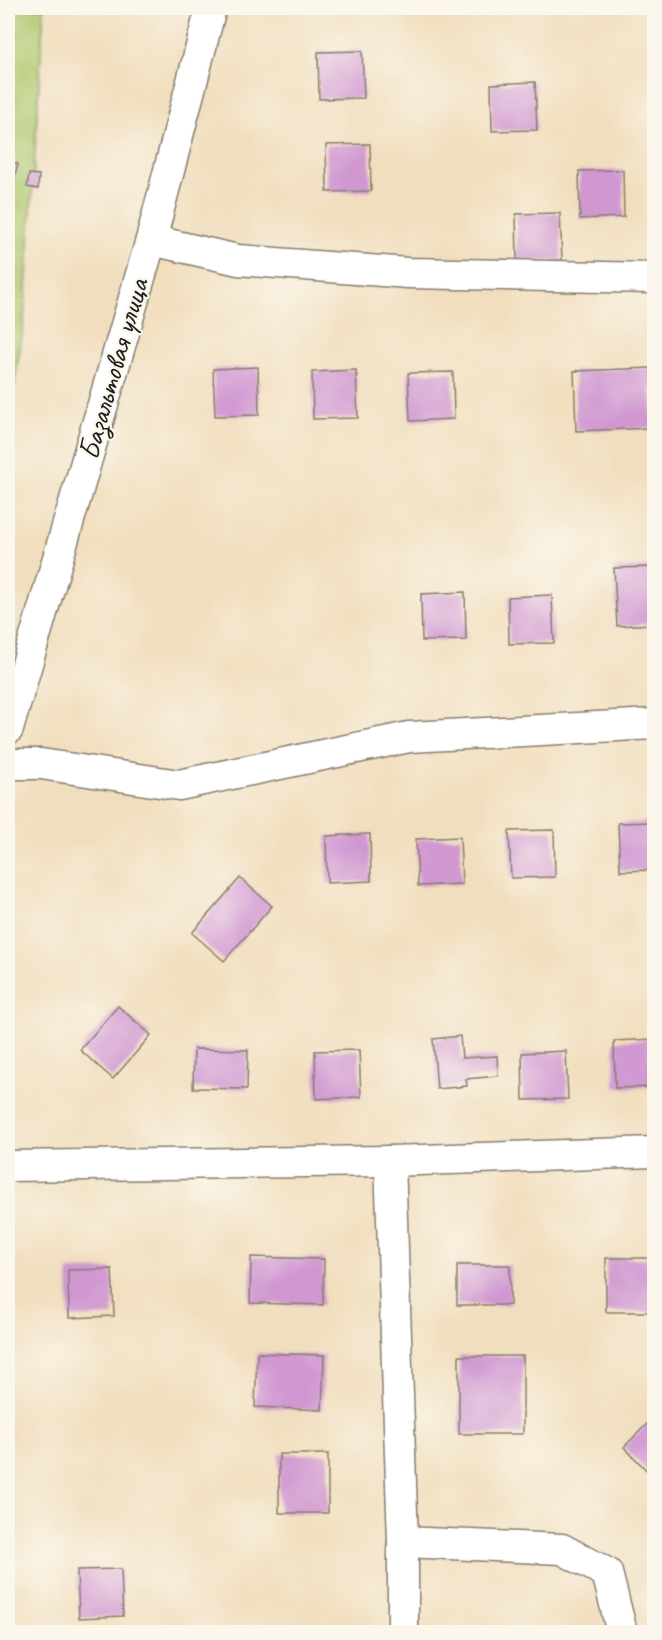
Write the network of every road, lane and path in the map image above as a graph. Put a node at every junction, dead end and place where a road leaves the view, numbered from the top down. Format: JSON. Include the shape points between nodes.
{"nodes":[{"id":1,"x":211,"y":8,"type":"edge"},
{"id":2,"x":151,"y":240,"type":"junction"},
{"id":3,"x":654,"y":278,"type":"edge"},
{"id":4,"x":654,"y":724,"type":"edge"},
{"id":5,"x":8,"y":729,"type":"edge"},
{"id":6,"x":8,"y":764,"type":"edge"},
{"id":7,"x":654,"y":1152,"type":"edge"},
{"id":8,"x":390,"y":1161,"type":"junction"},
{"id":9,"x":8,"y":1167,"type":"edge"},
{"id":10,"x":403,"y":1542,"type":"junction"},
{"id":11,"x":404,"y":1632,"type":"edge"},
{"id":12,"x":622,"y":1632,"type":"edge"}],
"edges":[{"from":1,"to":2,"type":"street","name":"Базальтовая улица"},
{"from":2,"to":3,"type":"street","via":[[238,260],[408,273]]},
{"from":2,"to":5,"type":"street","name":"Базальтовая улица"},
{"from":4,"to":6,"type":"street","via":[[408,736],[179,785],[41,764]]},
{"from":7,"to":8,"type":"street"},
{"from":8,"to":9,"type":"street"},
{"from":8,"to":10,"type":"street"},
{"from":10,"to":11,"type":"street"},
{"from":10,"to":12,"type":"street","via":[[561,1549],[607,1574]]}]}
